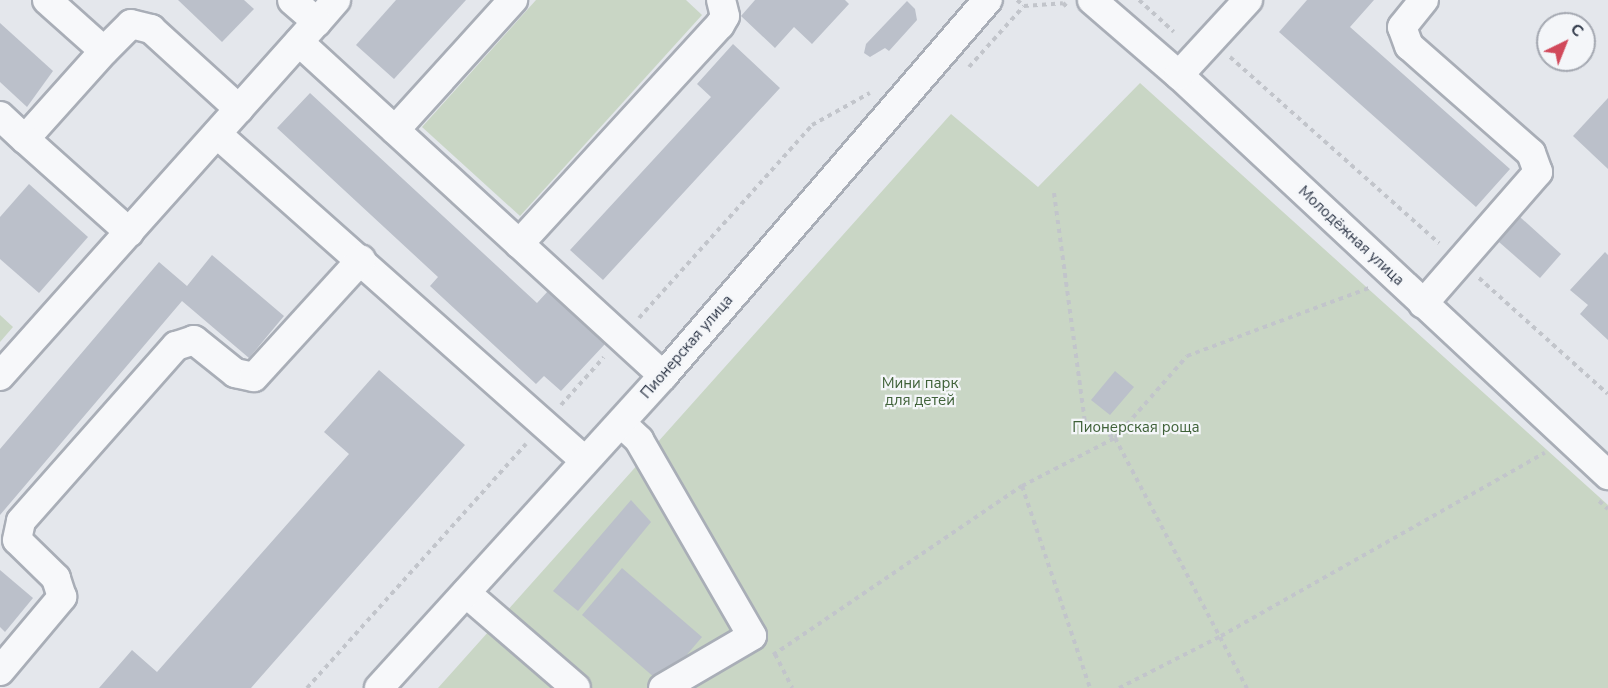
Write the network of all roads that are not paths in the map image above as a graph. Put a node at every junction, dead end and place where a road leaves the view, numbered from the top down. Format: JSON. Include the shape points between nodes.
{"nodes":[{"id":1,"x":47,"y":0,"type":"edge"},
{"id":2,"x":292,"y":0,"type":"edge"},
{"id":3,"x":336,"y":0,"type":"edge"},
{"id":4,"x":513,"y":0,"type":"edge"},
{"id":5,"x":721,"y":0,"type":"edge"},
{"id":6,"x":988,"y":0,"type":"edge"},
{"id":7,"x":1092,"y":0,"type":"edge"},
{"id":8,"x":1248,"y":0,"type":"edge"},
{"id":9,"x":1424,"y":0,"type":"edge"},
{"id":10,"x":308,"y":32,"type":"junction"},
{"id":11,"x":104,"y":51,"type":"junction"},
{"id":12,"x":1179,"y":75,"type":"junction"},
{"id":13,"x":238,"y":110,"type":"junction"},
{"id":14,"x":0,"y":116,"type":"edge"},
{"id":15,"x":395,"y":130,"type":"junction"},
{"id":16,"x":216,"y":134,"type":"junction"},
{"id":17,"x":25,"y":139,"type":"junction"},
{"id":18,"x":129,"y":232,"type":"junction"},
{"id":19,"x":519,"y":244,"type":"junction"},
{"id":20,"x":361,"y":260,"type":"junction"},
{"id":21,"x":1424,"y":304,"type":"junction"},
{"id":22,"x":0,"y":376,"type":"edge"},
{"id":23,"x":663,"y":376,"type":"junction"},
{"id":24,"x":621,"y":423,"type":"junction"},
{"id":25,"x":584,"y":460,"type":"junction"},
{"id":26,"x":1608,"y":475,"type":"edge"},
{"id":27,"x":466,"y":593,"type":"junction"},
{"id":28,"x":0,"y":671,"type":"edge"},
{"id":29,"x":379,"y":688,"type":"edge"},
{"id":30,"x":576,"y":688,"type":"edge"},
{"id":31,"x":663,"y":688,"type":"edge"}],
"edges":[{"from":1,"to":11,"type":"street"},
{"from":2,"to":10,"type":"street"},
{"from":3,"to":10,"type":"street"},
{"from":4,"to":15,"type":"street"},
{"from":5,"to":19,"type":"street","via":[[725,16],[720,25]]},
{"from":6,"to":23,"type":"street","name":"Пионерская улица"},
{"from":7,"to":12,"type":"street","name":"Молодёжная улица"},
{"from":8,"to":12,"type":"street"},
{"from":9,"to":21,"type":"street","via":[[1402,27],[1409,46],[1537,162],[1533,181]]},
{"from":10,"to":13,"type":"street"},
{"from":10,"to":15,"type":"street"},
{"from":11,"to":13,"type":"street","via":[[123,30],[141,24]]},
{"from":11,"to":17,"type":"street"},
{"from":12,"to":21,"type":"street","name":"Молодёжная улица"},
{"from":13,"to":16,"type":"street"},
{"from":14,"to":17,"type":"street"},
{"from":15,"to":19,"type":"street"},
{"from":16,"to":18,"type":"street"},
{"from":16,"to":20,"type":"street"},
{"from":17,"to":18,"type":"street"},
{"from":18,"to":22,"type":"street"},
{"from":19,"to":23,"type":"street"},
{"from":20,"to":25,"type":"street"},
{"from":20,"to":28,"type":"street","via":[[254,376],[235,373],[194,340],[176,346],[21,521],[17,540],[56,578],[62,597]]},
{"from":21,"to":26,"type":"street","name":"Молодёжная улица"},
{"from":23,"to":24,"type":"street","name":"Пионерская улица"},
{"from":24,"to":25,"type":"street","name":"Пионерская улица"},
{"from":24,"to":31,"type":"street","via":[[639,440],[752,636]]},
{"from":25,"to":27,"type":"street","name":"Пионерская улица"},
{"from":27,"to":29,"type":"street","name":"Пионерская улица"},
{"from":27,"to":30,"type":"street"}]}
